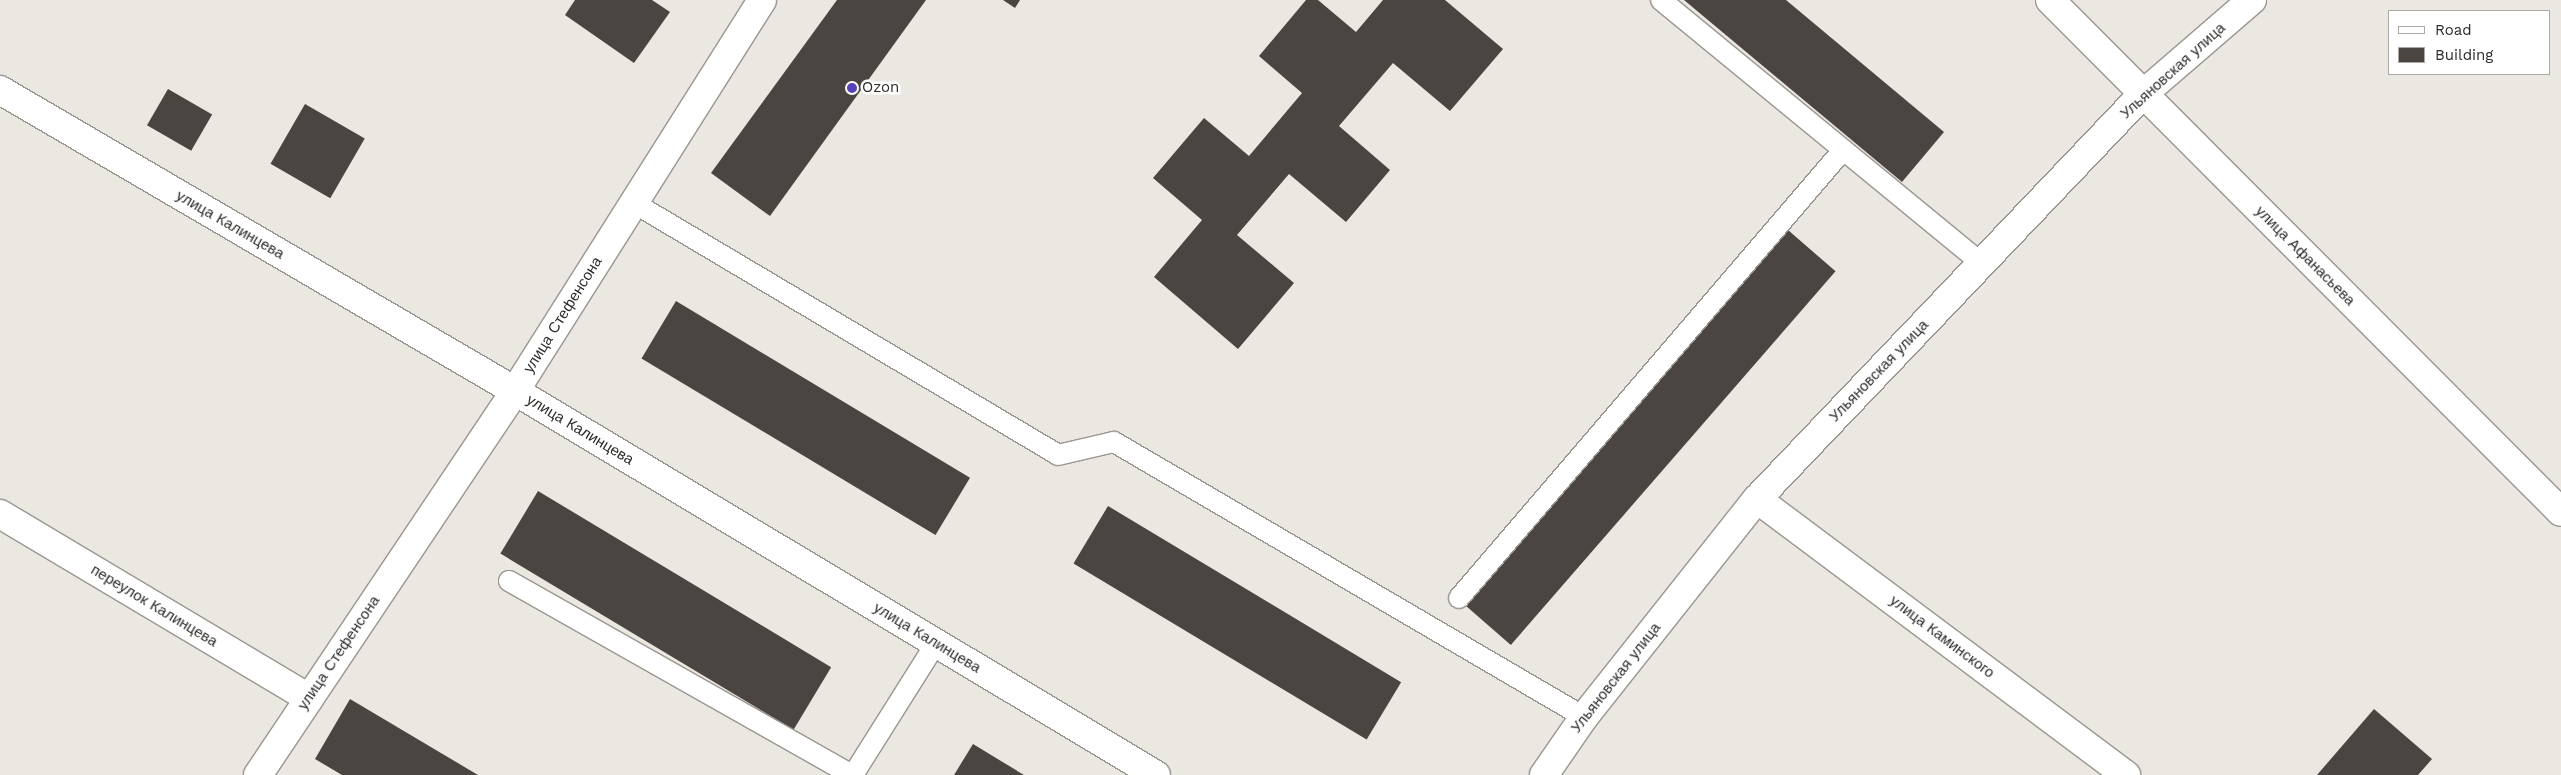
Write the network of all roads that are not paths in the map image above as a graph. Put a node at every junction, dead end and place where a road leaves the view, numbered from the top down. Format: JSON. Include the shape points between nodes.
{"nodes":[{"id":1,"x":762,"y":0,"type":"edge"},
{"id":2,"x":1661,"y":0,"type":"edge"},
{"id":3,"x":2050,"y":0,"type":"edge"},
{"id":4,"x":2252,"y":0,"type":"edge"},
{"id":5,"x":0,"y":90,"type":"edge"},
{"id":6,"x":2143,"y":94,"type":"junction"},
{"id":7,"x":1843,"y":150,"type":"junction"},
{"id":8,"x":634,"y":203,"type":"junction"},
{"id":9,"x":1982,"y":264,"type":"junction"},
{"id":10,"x":515,"y":391,"type":"junction"},
{"id":11,"x":1757,"y":499,"type":"junction"},
{"id":12,"x":2561,"y":512,"type":"edge"},
{"id":13,"x":0,"y":514,"type":"edge"},
{"id":14,"x":510,"y":581,"type":"dead end"},
{"id":15,"x":1459,"y":598,"type":"dead end"},
{"id":16,"x":936,"y":643,"type":"junction"},
{"id":17,"x":309,"y":698,"type":"junction"},
{"id":18,"x":1584,"y":717,"type":"junction"},
{"id":19,"x":258,"y":775,"type":"edge"},
{"id":20,"x":852,"y":775,"type":"edge"},
{"id":21,"x":1156,"y":775,"type":"edge"},
{"id":22,"x":1544,"y":775,"type":"edge"},
{"id":23,"x":2126,"y":775,"type":"edge"}],
"edges":[{"from":1,"to":8,"type":"street","name":"улица Стефенсона"},
{"from":2,"to":7,"type":"lane"},
{"from":3,"to":6,"type":"street","name":"улица Афанасьева"},
{"from":4,"to":6,"type":"street","name":"Ульяновская улица"},
{"from":5,"to":10,"type":"street","name":"улица Калинцева"},
{"from":6,"to":9,"type":"street","name":"Ульяновская улица"},
{"from":6,"to":12,"type":"street","name":"улица Афанасьева"},
{"from":7,"to":9,"type":"lane"},
{"from":7,"to":15,"type":"lane"},
{"from":8,"to":10,"type":"street","name":"улица Стефенсона"},
{"from":8,"to":18,"type":"lane","via":[[1058,455],[1114,442]]},
{"from":9,"to":11,"type":"street","name":"Ульяновская улица"},
{"from":10,"to":16,"type":"street","name":"улица Калинцева"},
{"from":10,"to":17,"type":"street","name":"улица Стефенсона"},
{"from":11,"to":18,"type":"street","name":"Ульяновская улица"},
{"from":11,"to":23,"type":"street","name":"улица Каминского"},
{"from":13,"to":17,"type":"street","name":"переулок Калинцева"},
{"from":14,"to":20,"type":"lane"},
{"from":16,"to":20,"type":"lane"},
{"from":16,"to":21,"type":"street","name":"улица Калинцева"},
{"from":17,"to":19,"type":"street","name":"улица Стефенсона"},
{"from":18,"to":22,"type":"street","name":"Ульяновская улица"}]}
